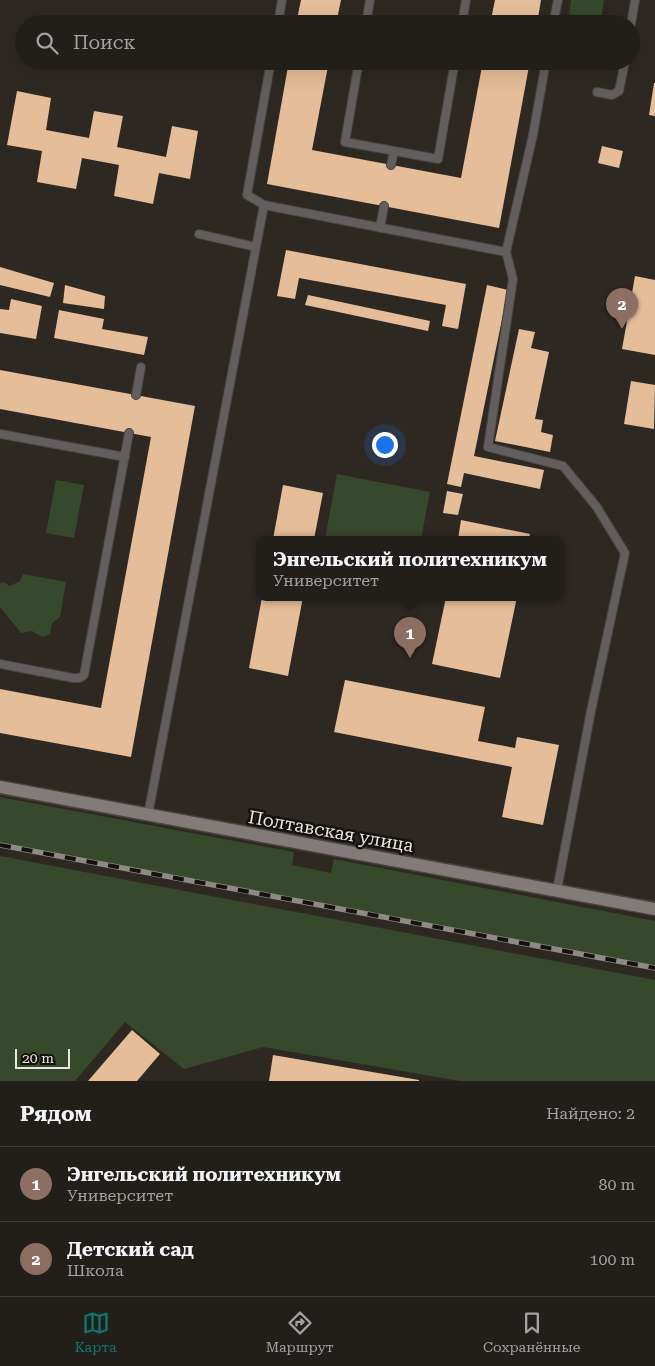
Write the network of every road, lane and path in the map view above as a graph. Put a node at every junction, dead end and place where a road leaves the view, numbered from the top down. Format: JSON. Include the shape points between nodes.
{"nodes":[{"id":1,"x":282,"y":0,"type":"edge"},
{"id":2,"x":370,"y":0,"type":"edge"},
{"id":3,"x":466,"y":0,"type":"edge"},
{"id":4,"x":558,"y":0,"type":"edge"},
{"id":5,"x":635,"y":0,"type":"edge"},
{"id":6,"x":280,"y":15,"type":"edge"},
{"id":7,"x":368,"y":15,"type":"edge"},
{"id":8,"x":464,"y":15,"type":"edge"},
{"id":9,"x":556,"y":15,"type":"edge"},
{"id":10,"x":632,"y":15,"type":"edge"},
{"id":11,"x":270,"y":70,"type":"edge"},
{"id":12,"x":357,"y":70,"type":"edge"},
{"id":13,"x":453,"y":70,"type":"edge"},
{"id":14,"x":544,"y":70,"type":"edge"},
{"id":15,"x":623,"y":70,"type":"edge"},
{"id":16,"x":597,"y":92,"type":"dead end"},
{"id":17,"x":394,"y":151,"type":"junction"},
{"id":18,"x":391,"y":165,"type":"dead end"},
{"id":19,"x":264,"y":205,"type":"junction"},
{"id":20,"x":384,"y":206,"type":"dead end"},
{"id":21,"x":380,"y":228,"type":"junction"},
{"id":22,"x":199,"y":234,"type":"dead end"},
{"id":23,"x":256,"y":247,"type":"junction"},
{"id":24,"x":506,"y":252,"type":"junction"},
{"id":25,"x":141,"y":367,"type":"dead end"},
{"id":26,"x":136,"y":395,"type":"dead end"},
{"id":27,"x":129,"y":433,"type":"dead end"},
{"id":28,"x":0,"y":434,"type":"edge"},
{"id":29,"x":125,"y":458,"type":"junction"},
{"id":30,"x":0,"y":664,"type":"edge"},
{"id":31,"x":0,"y":787,"type":"edge"},
{"id":32,"x":148,"y":815,"type":"junction"},
{"id":33,"x":557,"y":890,"type":"junction"},
{"id":34,"x":655,"y":909,"type":"edge"}],
"edges":[{"from":1,"to":6,"type":"lane"},
{"from":2,"to":7,"type":"lane"},
{"from":3,"to":8,"type":"lane"},
{"from":4,"to":9,"type":"lane"},
{"from":5,"to":10,"type":"lane"},
{"from":11,"to":19,"type":"lane","via":[[247,195]]},
{"from":12,"to":17,"type":"lane","via":[[345,142]]},
{"from":13,"to":17,"type":"lane","via":[[438,159]]},
{"from":14,"to":24,"type":"lane"},
{"from":15,"to":16,"type":"lane","via":[[619,91],[612,95]]},
{"from":17,"to":18,"type":"lane"},
{"from":19,"to":21,"type":"lane"},
{"from":19,"to":23,"type":"lane"},
{"from":20,"to":21,"type":"lane"},
{"from":21,"to":24,"type":"lane"},
{"from":22,"to":23,"type":"lane"},
{"from":23,"to":32,"type":"lane"},
{"from":24,"to":33,"type":"lane","via":[[513,279],[488,447],[563,466],[596,506],[625,554]]},
{"from":25,"to":26,"type":"lane"},
{"from":27,"to":29,"type":"lane"},
{"from":28,"to":29,"type":"lane"},
{"from":29,"to":30,"type":"lane","via":[[84,675],[73,678]]},
{"from":31,"to":32,"type":"street","name":"Полтавская улица"},
{"from":32,"to":33,"type":"street","name":"Полтавская улица"},
{"from":33,"to":34,"type":"street","name":"Полтавская улица"}]}
